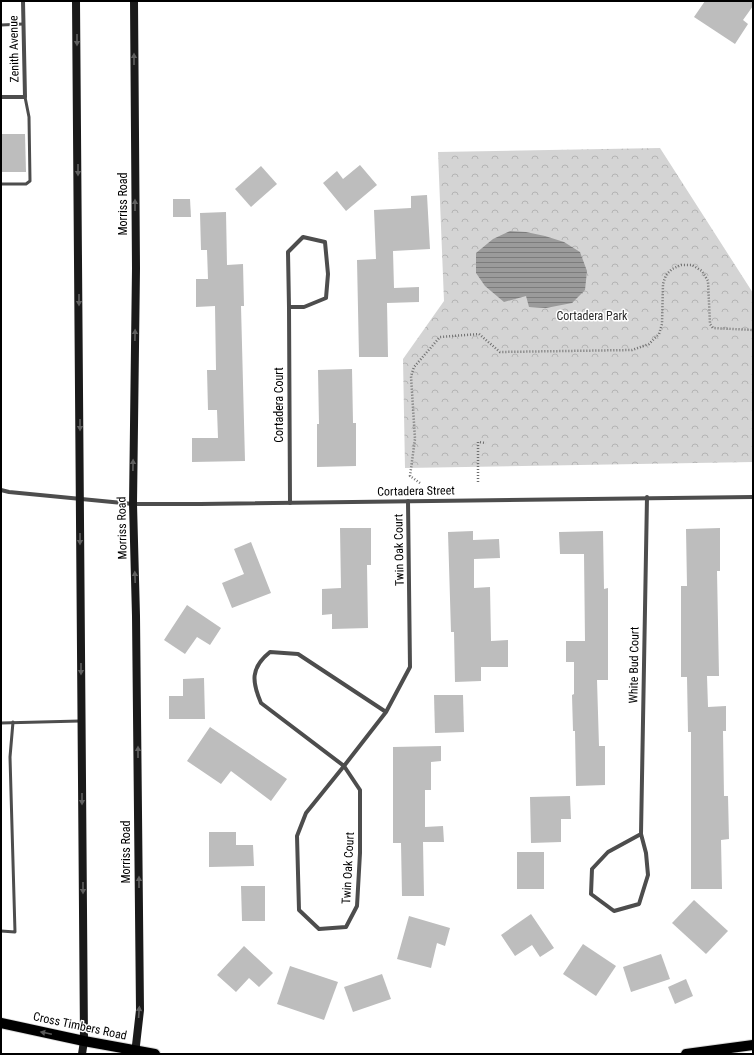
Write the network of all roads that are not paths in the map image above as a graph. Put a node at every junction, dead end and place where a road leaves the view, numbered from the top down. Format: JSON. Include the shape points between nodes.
{"nodes":[{"id":1,"x":23,"y":1,"type":"edge"},
{"id":2,"x":76,"y":1,"type":"edge"},
{"id":3,"x":134,"y":1,"type":"edge"},
{"id":4,"x":23,"y":24,"type":"junction"},
{"id":5,"x":1,"y":25,"type":"edge"},
{"id":6,"x":1,"y":97,"type":"edge"},
{"id":7,"x":25,"y":97,"type":"junction"},
{"id":8,"x":1,"y":184,"type":"edge"},
{"id":9,"x":289,"y":307,"type":"junction"},
{"id":10,"x":1,"y":490,"type":"edge"},
{"id":11,"x":647,"y":497,"type":"junction"},
{"id":12,"x":753,"y":497,"type":"edge"},
{"id":13,"x":80,"y":500,"type":"junction"},
{"id":14,"x":408,"y":501,"type":"junction"},
{"id":15,"x":290,"y":503,"type":"junction"},
{"id":16,"x":133,"y":504,"type":"junction"},
{"id":17,"x":386,"y":712,"type":"junction"},
{"id":18,"x":82,"y":720,"type":"junction"},
{"id":19,"x":1,"y":722,"type":"edge"},
{"id":20,"x":13,"y":722,"type":"junction"},
{"id":21,"x":344,"y":766,"type":"junction"},
{"id":22,"x":642,"y":834,"type":"junction"},
{"id":23,"x":1,"y":931,"type":"edge"},
{"id":24,"x":1,"y":1023,"type":"edge"},
{"id":25,"x":84,"y":1041,"type":"junction"},
{"id":26,"x":753,"y":1045,"type":"edge"},
{"id":27,"x":136,"y":1053,"type":"edge"},
{"id":28,"x":82,"y":1054,"type":"edge"},
{"id":29,"x":155,"y":1054,"type":"edge"},
{"id":30,"x":686,"y":1054,"type":"edge"}],
"edges":[{"from":1,"to":4,"type":"street","name":"Zenith Avenue"},
{"from":2,"to":13,"type":"main road","one_way":true},
{"from":16,"to":3,"type":"main road","name":"Morriss Road","one_way":true,"via":[[136,268]]},
{"from":4,"to":5,"type":"lane"},
{"from":4,"to":7,"type":"street","name":"Zenith Avenue"},
{"from":6,"to":7,"type":"street","name":"Zenith Avenue"},
{"from":7,"to":8,"type":"lane","via":[[29,117],[30,181],[26,184]]},
{"from":9,"to":9,"type":"street","name":"Cortadera Court","via":[[288,252],[303,237],[325,242],[328,274],[326,298],[304,307]]},
{"from":9,"to":15,"type":"street","name":"Cortadera Court"},
{"from":10,"to":13,"type":"street","name":"Cortadera Street"},
{"from":11,"to":12,"type":"street","name":"Cortadera Street"},
{"from":11,"to":14,"type":"street","name":"Cortadera Street"},
{"from":11,"to":22,"type":"street","name":"White Bud Court"},
{"from":13,"to":16,"type":"street","name":"Cortadera Street"},
{"from":13,"to":18,"type":"main road","one_way":true},
{"from":14,"to":15,"type":"street","name":"Cortadera Street"},
{"from":14,"to":17,"type":"street","name":"Twin Oak Court","via":[[410,667]]},
{"from":15,"to":16,"type":"street","name":"Cortadera Street"},
{"from":27,"to":16,"type":"main road","name":"Morriss Road","one_way":true,"via":[[140,1010]]},
{"from":17,"to":21,"type":"street","name":"Twin Oak Court"},
{"from":17,"to":21,"type":"street","name":"Twin Oak Court","via":[[298,654],[270,652],[264,657],[254,674],[255,690],[261,704]]},
{"from":18,"to":20,"type":"lane"},
{"from":18,"to":25,"type":"main road","one_way":true},
{"from":19,"to":20,"type":"lane"},
{"from":20,"to":23,"type":"lane","via":[[10,757],[15,932]]},
{"from":21,"to":21,"type":"street","name":"Twin Oak Court","via":[[306,813],[297,836],[299,910],[320,929],[346,927],[358,906],[360,790]]},
{"from":22,"to":22,"type":"street","name":"White Bud Court","via":[[608,852],[592,869],[591,894],[614,911],[639,904],[648,875]]},
{"from":25,"to":24,"type":"main road","name":"Cross Timbers Road","one_way":true},
{"from":25,"to":27,"type":"main road","name":"Cross Timbers Road"},
{"from":25,"to":28,"type":"main road"},
{"from":26,"to":30,"type":"main road"},
{"from":27,"to":29,"type":"main road","name":"Cross Timbers Road"}]}
